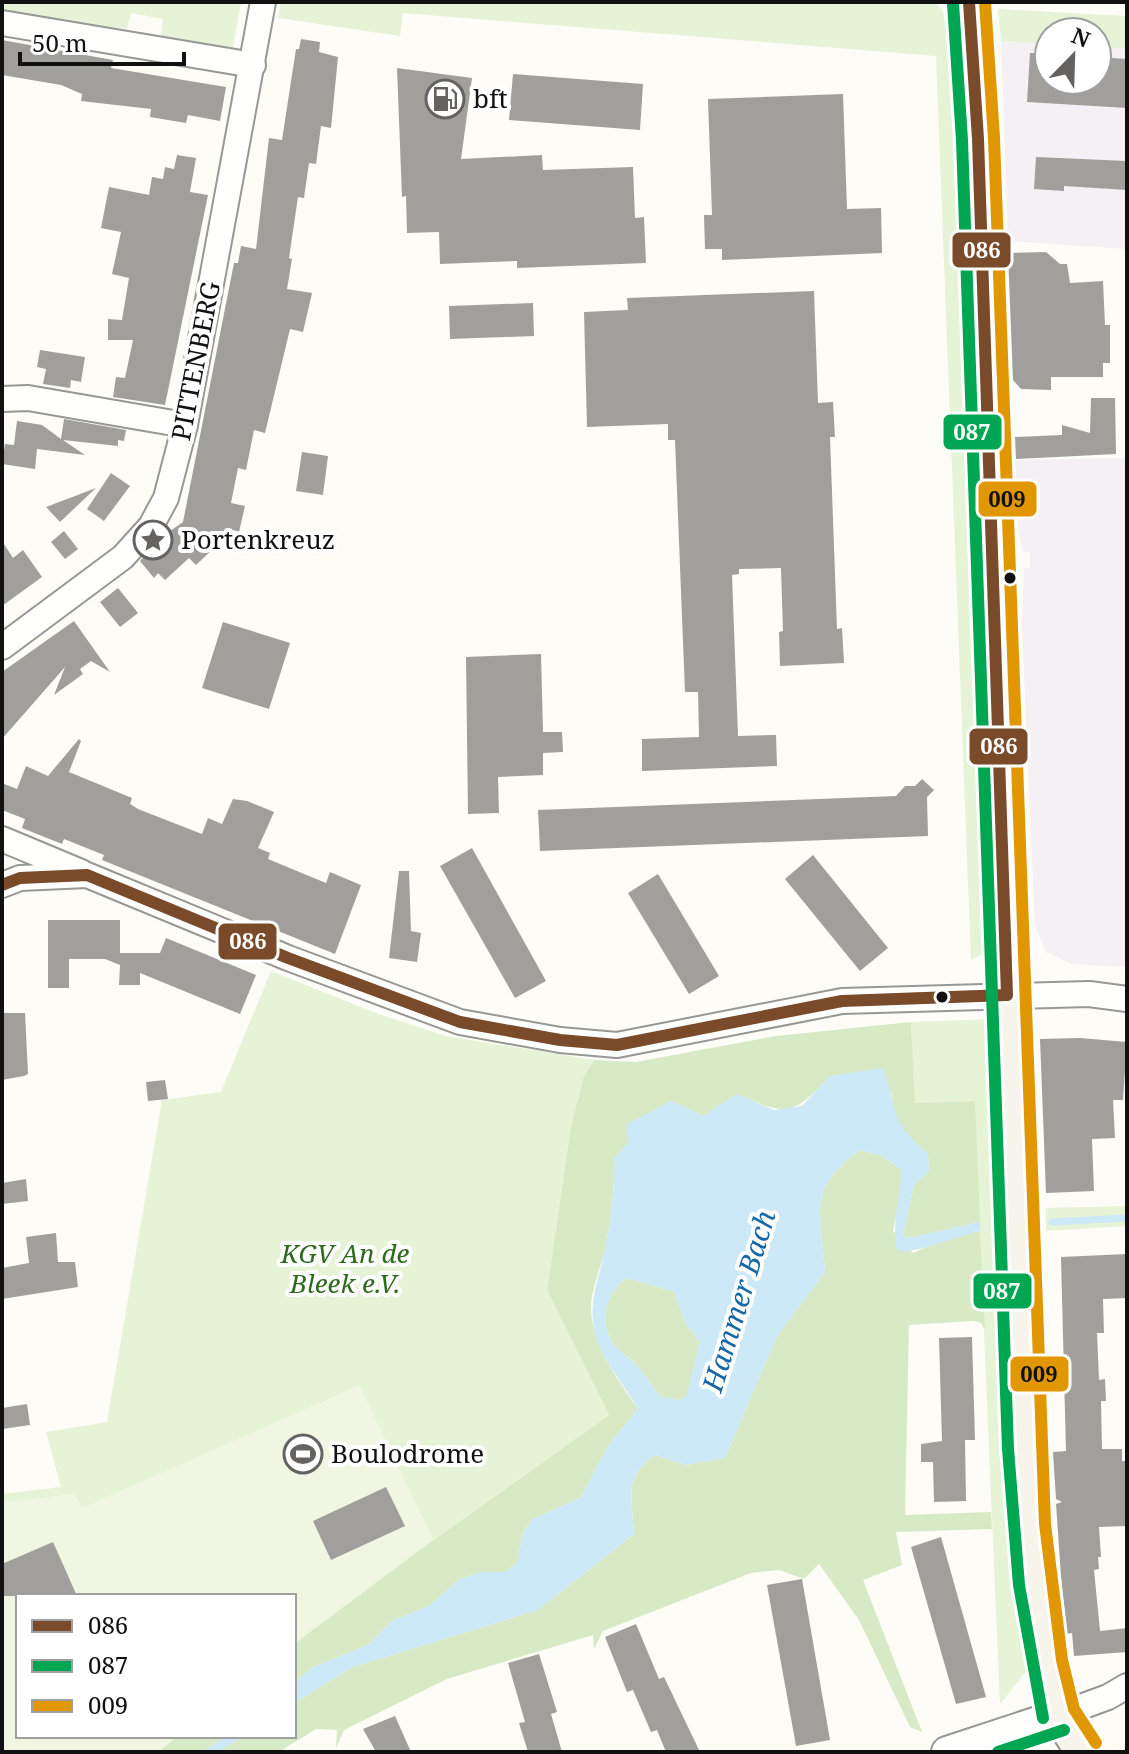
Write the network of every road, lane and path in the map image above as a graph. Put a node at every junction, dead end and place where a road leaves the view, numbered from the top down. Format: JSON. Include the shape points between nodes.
{"nodes":[{"id":1,"x":263,"y":2,"type":"edge"},
{"id":2,"x":969,"y":2,"type":"edge"},
{"id":3,"x":2,"y":23,"type":"edge"},
{"id":4,"x":253,"y":65,"type":"junction"},
{"id":5,"x":2,"y":399,"type":"edge"},
{"id":6,"x":185,"y":425,"type":"junction"},
{"id":7,"x":2,"y":647,"type":"edge"},
{"id":8,"x":2,"y":839,"type":"edge"},
{"id":9,"x":87,"y":875,"type":"junction"},
{"id":10,"x":2,"y":885,"type":"edge"},
{"id":11,"x":1007,"y":995,"type":"junction"},
{"id":12,"x":1127,"y":999,"type":"edge"},
{"id":13,"x":1127,"y":1686,"type":"edge"},
{"id":14,"x":1059,"y":1715,"type":"junction"},
{"id":15,"x":947,"y":1752,"type":"edge"},
{"id":16,"x":1083,"y":1752,"type":"edge"}],
"edges":[{"from":1,"to":4,"type":"street","name":"PITTENBERG"},
{"from":2,"to":11,"type":"main road"},
{"from":3,"to":4,"type":"street"},
{"from":4,"to":6,"type":"street","name":"PITTENBERG"},
{"from":5,"to":6,"type":"street","via":[[28,398]]},
{"from":6,"to":7,"type":"street","name":"PITTENBERG","via":[[166,498],[151,526],[123,557]]},
{"from":8,"to":9,"type":"street"},
{"from":9,"to":10,"type":"street","via":[[20,878]]},
{"from":9,"to":11,"type":"street","via":[[460,1022],[560,1040],[617,1045],[842,1001]]},
{"from":11,"to":12,"type":"street"},
{"from":11,"to":14,"type":"main road","via":[[1029,1525],[1044,1649]]},
{"from":13,"to":14,"type":"street"},
{"from":14,"to":15,"type":"street"},
{"from":14,"to":16,"type":"main road"}]}
